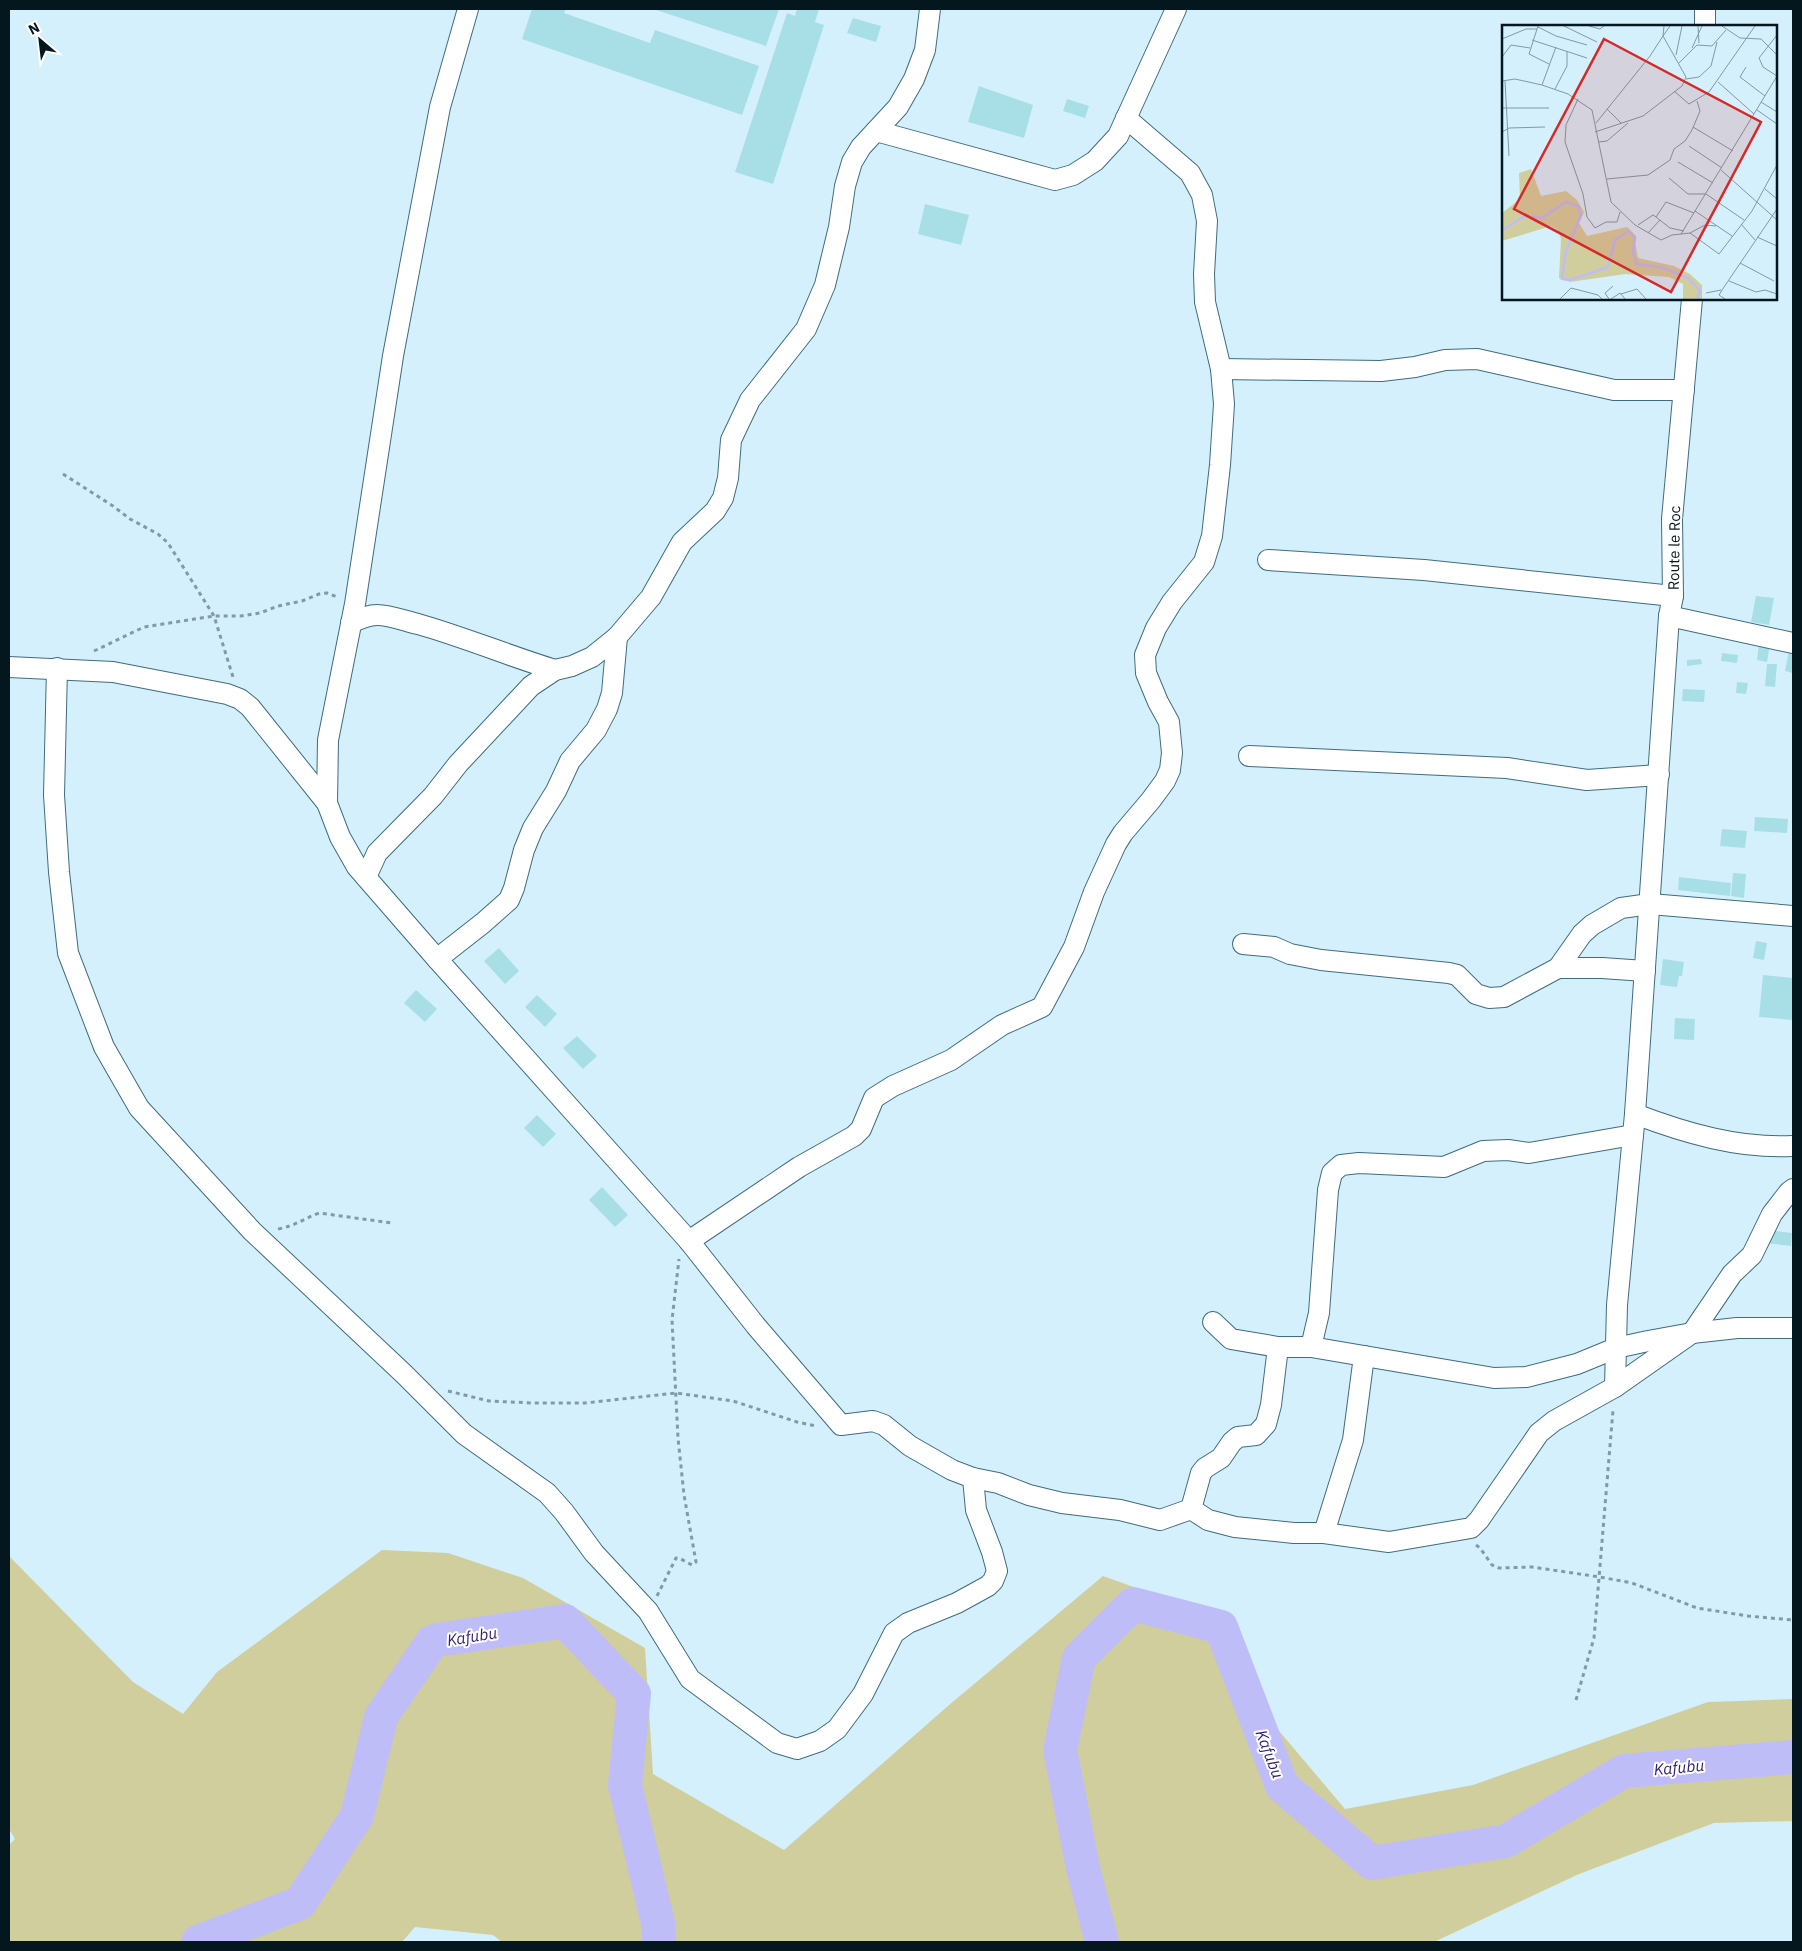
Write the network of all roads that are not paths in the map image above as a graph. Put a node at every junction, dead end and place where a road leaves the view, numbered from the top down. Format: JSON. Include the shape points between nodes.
{"nodes":[{"id":1,"x":468,"y":9,"type":"edge"},
{"id":2,"x":930,"y":9,"type":"edge"},
{"id":3,"x":1176,"y":9,"type":"edge"},
{"id":4,"x":1705,"y":9,"type":"edge"},
{"id":5,"x":1705,"y":25,"type":"edge"},
{"id":6,"x":1126,"y":118,"type":"junction"},
{"id":7,"x":876,"y":130,"type":"junction"},
{"id":8,"x":1692,"y":300,"type":"edge"},
{"id":9,"x":1221,"y":369,"type":"junction"},
{"id":10,"x":1684,"y":390,"type":"junction"},
{"id":11,"x":1268,"y":560,"type":"dead end"},
{"id":12,"x":1673,"y":596,"type":"junction"},
{"id":13,"x":353,"y":614,"type":"junction"},
{"id":14,"x":1669,"y":616,"type":"junction"},
{"id":15,"x":617,"y":637,"type":"junction"},
{"id":16,"x":1793,"y":643,"type":"edge"},
{"id":17,"x":9,"y":667,"type":"edge"},
{"id":18,"x":57,"y":668,"type":"junction"},
{"id":19,"x":555,"y":670,"type":"junction"},
{"id":20,"x":1249,"y":756,"type":"dead end"},
{"id":21,"x":1659,"y":775,"type":"junction"},
{"id":22,"x":327,"y":803,"type":"junction"},
{"id":23,"x":366,"y":877,"type":"junction"},
{"id":24,"x":1650,"y":904,"type":"junction"},
{"id":25,"x":1793,"y":916,"type":"edge"},
{"id":26,"x":1243,"y":944,"type":"dead end"},
{"id":27,"x":437,"y":959,"type":"junction"},
{"id":28,"x":1558,"y":968,"type":"junction"},
{"id":29,"x":1645,"y":971,"type":"junction"},
{"id":30,"x":1635,"y":1114,"type":"junction"},
{"id":31,"x":1633,"y":1135,"type":"junction"},
{"id":32,"x":1793,"y":1146,"type":"edge"},
{"id":33,"x":1793,"y":1189,"type":"edge"},
{"id":34,"x":685,"y":1247,"type":"junction"},
{"id":35,"x":1214,"y":1322,"type":"dead end"},
{"id":36,"x":1793,"y":1328,"type":"edge"},
{"id":37,"x":1692,"y":1334,"type":"junction"},
{"id":38,"x":1278,"y":1347,"type":"junction"},
{"id":39,"x":1310,"y":1347,"type":"junction"},
{"id":40,"x":1616,"y":1348,"type":"junction"},
{"id":41,"x":1364,"y":1356,"type":"junction"},
{"id":42,"x":1615,"y":1387,"type":"junction"},
{"id":43,"x":973,"y":1478,"type":"junction"},
{"id":44,"x":1191,"y":1509,"type":"junction"},
{"id":45,"x":1324,"y":1533,"type":"junction"}],
"edges":[{"from":1,"to":13,"type":"street","via":[[440,107],[393,356]]},
{"from":2,"to":7,"type":"street","via":[[925,50],[914,79],[898,107]]},
{"from":3,"to":6,"type":"street"},
{"from":4,"to":5,"type":"street"},
{"from":6,"to":7,"type":"street","via":[[1118,136],[1095,162],[1073,175],[1055,180]]},
{"from":6,"to":9,"type":"street","via":[[1190,173],[1202,195],[1207,220],[1205,302]]},
{"from":7,"to":15,"type":"street","via":[[852,162],[824,285],[806,329],[750,400],[732,440],[723,498],[716,511],[682,542],[651,597]]},
{"from":8,"to":10,"type":"street","name":"Route le Roc"},
{"from":9,"to":10,"type":"street","via":[[1381,371],[1445,360],[1478,359],[1614,390]]},
{"from":9,"to":34,"type":"street","via":[[1224,404],[1212,536],[1204,562],[1172,602],[1145,655],[1146,673],[1169,722],[1170,770],[1116,844],[1074,947],[1048,999],[1042,1007],[1002,1025],[952,1060],[874,1098],[861,1129],[854,1136],[799,1167]]},
{"from":10,"to":12,"type":"street","name":"Route le Roc","via":[[1672,519]]},
{"from":11,"to":12,"type":"street","via":[[1424,570]]},
{"from":12,"to":14,"type":"street","name":"Route le Roc"},
{"from":13,"to":19,"type":"street","via":[[403,620],[450,633]]},
{"from":13,"to":22,"type":"street","via":[[328,740]]},
{"from":14,"to":16,"type":"street"},
{"from":14,"to":21,"type":"street","name":"Route le Roc"},
{"from":15,"to":19,"type":"street","via":[[592,657]]},
{"from":15,"to":27,"type":"street","via":[[612,693],[607,709],[596,730],[570,761],[534,828],[508,900]]},
{"from":17,"to":18,"type":"street"},
{"from":18,"to":22,"type":"street","via":[[113,672],[240,699],[250,707]]},
{"from":18,"to":43,"type":"street","via":[[54,795],[68,953],[104,1047],[139,1108],[252,1230],[464,1434],[547,1493],[594,1553],[648,1611],[690,1678],[777,1743],[797,1749],[820,1741],[837,1729],[862,1694],[894,1633],[908,1623],[957,1603],[993,1580],[996,1571],[976,1510]]},
{"from":19,"to":23,"type":"street","via":[[531,686],[458,764],[433,796],[377,853]]},
{"from":20,"to":21,"type":"street","via":[[1507,768],[1587,780]]},
{"from":21,"to":24,"type":"street","name":"Route le Roc"},
{"from":22,"to":23,"type":"street","via":[[340,838]]},
{"from":23,"to":27,"type":"street"},
{"from":24,"to":25,"type":"street"},
{"from":24,"to":28,"type":"street","via":[[1621,908],[1603,917],[1582,934]]},
{"from":24,"to":29,"type":"street","name":"Route le Roc"},
{"from":26,"to":28,"type":"street","via":[[1274,947],[1321,960],[1456,975],[1476,994],[1489,998],[1504,997]]},
{"from":27,"to":34,"type":"street"},
{"from":28,"to":29,"type":"street"},
{"from":29,"to":30,"type":"street","name":"Route le Roc"},
{"from":30,"to":31,"type":"street","name":"Route le Roc"},
{"from":30,"to":32,"type":"street","via":[[1738,1144],[1771,1148]]},
{"from":31,"to":39,"type":"street","via":[[1529,1153],[1484,1151],[1444,1167],[1341,1165],[1332,1172],[1328,1190],[1319,1313]]},
{"from":31,"to":40,"type":"street","name":"Route le Roc"},
{"from":33,"to":37,"type":"street","via":[[1772,1214],[1752,1255],[1732,1274]]},
{"from":34,"to":43,"type":"street","via":[[841,1425],[872,1421],[884,1425],[910,1446]]},
{"from":35,"to":38,"type":"street","via":[[1231,1339]]},
{"from":36,"to":37,"type":"street","via":[[1737,1328]]},
{"from":37,"to":40,"type":"street"},
{"from":37,"to":42,"type":"street"},
{"from":38,"to":39,"type":"street"},
{"from":38,"to":44,"type":"street","via":[[1266,1424],[1256,1435],[1238,1437],[1222,1458],[1205,1468]]},
{"from":39,"to":41,"type":"street"},
{"from":40,"to":41,"type":"street","via":[[1577,1364],[1526,1377],[1494,1378]]},
{"from":40,"to":42,"type":"street","name":"Route le Roc"},
{"from":41,"to":45,"type":"street","via":[[1353,1440]]},
{"from":42,"to":45,"type":"street","via":[[1539,1433],[1471,1528],[1389,1542]]},
{"from":43,"to":44,"type":"street","via":[[1062,1503],[1120,1510],[1160,1520]]},
{"from":44,"to":45,"type":"street","via":[[1208,1520],[1236,1528]]}]}
